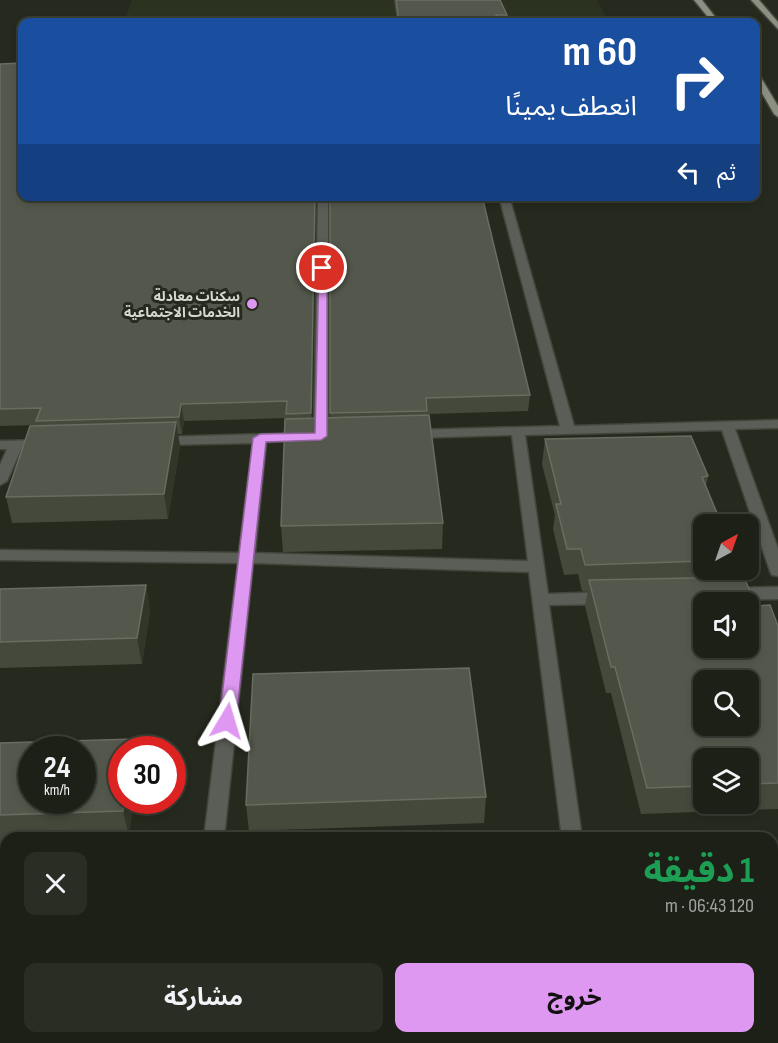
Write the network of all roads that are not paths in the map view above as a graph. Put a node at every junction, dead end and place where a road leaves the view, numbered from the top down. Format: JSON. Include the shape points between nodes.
{"nodes":[{"id":1,"x":698,"y":0,"type":"edge"},
{"id":2,"x":755,"y":0,"type":"edge"},
{"id":3,"x":713,"y":18,"type":"edge"},
{"id":4,"x":778,"y":27,"type":"edge"},
{"id":5,"x":760,"y":83,"type":"edge"},
{"id":6,"x":778,"y":114,"type":"edge"},
{"id":7,"x":323,"y":201,"type":"edge"},
{"id":8,"x":505,"y":201,"type":"edge"},
{"id":9,"x":778,"y":424,"type":"edge"},
{"id":10,"x":727,"y":425,"type":"junction"},
{"id":11,"x":568,"y":430,"type":"junction"},
{"id":12,"x":518,"y":431,"type":"junction"},
{"id":13,"x":402,"y":434,"type":"edge"},
{"id":14,"x":260,"y":438,"type":"junction"},
{"id":15,"x":144,"y":441,"type":"edge"},
{"id":16,"x":62,"y":443,"type":"edge"},
{"id":17,"x":0,"y":445,"type":"edge"},
{"id":18,"x":16,"y":445,"type":"junction"},
{"id":19,"x":0,"y":481,"type":"edge"},
{"id":20,"x":0,"y":555,"type":"edge"},
{"id":21,"x":246,"y":558,"type":"junction"},
{"id":22,"x":535,"y":567,"type":"junction"},
{"id":23,"x":778,"y":571,"type":"edge"},
{"id":24,"x":778,"y":593,"type":"edge"},
{"id":25,"x":759,"y":594,"type":"edge"},
{"id":26,"x":623,"y":598,"type":"edge"},
{"id":27,"x":540,"y":600,"type":"junction"},
{"id":28,"x":215,"y":832,"type":"edge"},
{"id":29,"x":571,"y":832,"type":"edge"}],
"edges":[{"from":1,"to":3,"type":"main road"},
{"from":2,"to":4,"type":"main road"},
{"from":5,"to":6,"type":"main road"},
{"from":7,"to":14,"type":"street","via":[[327,436]]},
{"from":8,"to":11,"type":"street"},
{"from":9,"to":10,"type":"street"},
{"from":10,"to":11,"type":"street"},
{"from":10,"to":23,"type":"street"},
{"from":11,"to":12,"type":"street"},
{"from":12,"to":13,"type":"street"},
{"from":12,"to":22,"type":"street"},
{"from":14,"to":15,"type":"street"},
{"from":14,"to":21,"type":"street"},
{"from":16,"to":18,"type":"street"},
{"from":17,"to":18,"type":"street"},
{"from":18,"to":19,"type":"street"},
{"from":20,"to":21,"type":"street"},
{"from":21,"to":22,"type":"street"},
{"from":21,"to":28,"type":"street"},
{"from":22,"to":27,"type":"street"},
{"from":24,"to":25,"type":"street"},
{"from":26,"to":27,"type":"street"},
{"from":27,"to":29,"type":"street"}]}
